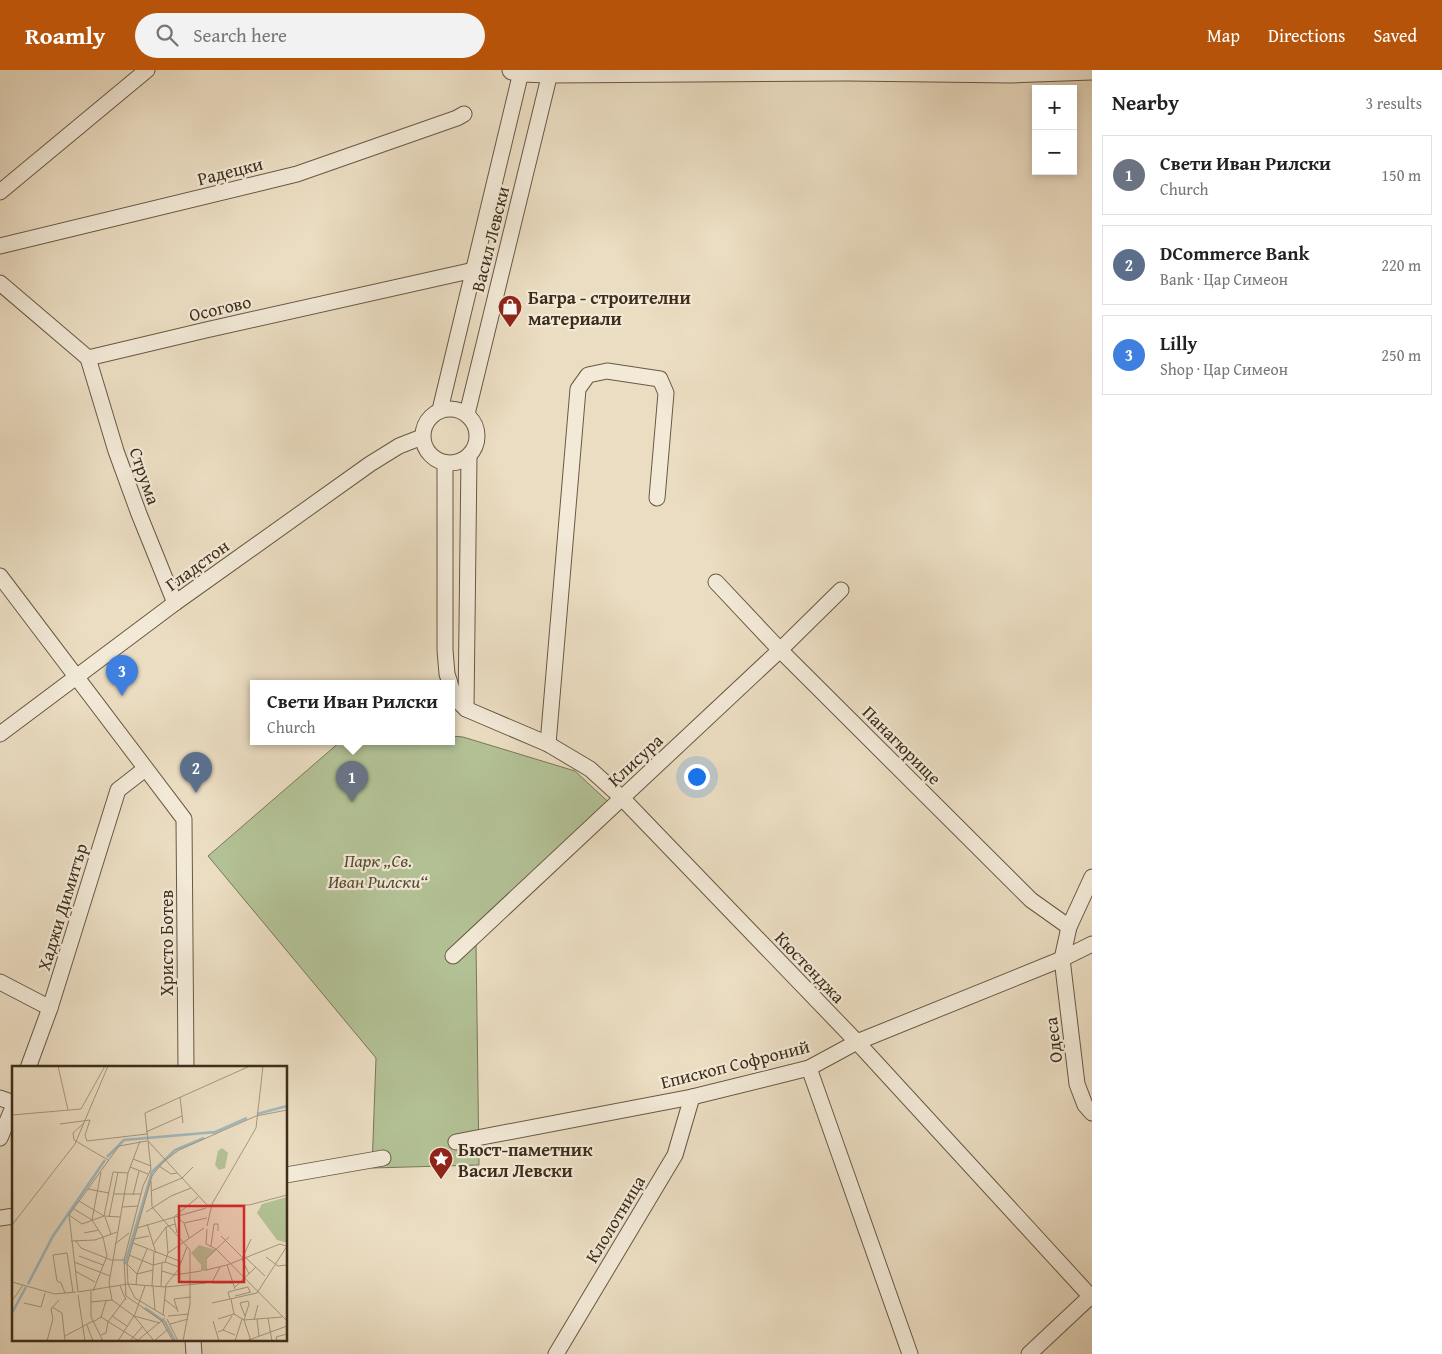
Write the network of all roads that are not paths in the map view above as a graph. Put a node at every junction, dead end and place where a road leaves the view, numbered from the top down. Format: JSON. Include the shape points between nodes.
{"nodes":[{"id":1,"x":148,"y":70,"type":"edge"},
{"id":2,"x":1092,"y":70,"type":"edge"},
{"id":3,"x":519,"y":71,"type":"edge"},
{"id":4,"x":550,"y":71,"type":"edge"},
{"id":5,"x":464,"y":114,"type":"dead end"},
{"id":6,"x":0,"y":192,"type":"edge"},
{"id":7,"x":0,"y":246,"type":"edge"},
{"id":8,"x":474,"y":270,"type":"junction"},
{"id":9,"x":0,"y":283,"type":"edge"},
{"id":10,"x":88,"y":358,"type":"junction"},
{"id":11,"x":440,"y":410,"type":"junction"},
{"id":12,"x":467,"y":414,"type":"junction"},
{"id":13,"x":422,"y":437,"type":"junction"},
{"id":14,"x":469,"y":456,"type":"junction"},
{"id":15,"x":444,"y":463,"type":"junction"},
{"id":16,"x":657,"y":498,"type":"dead end"},
{"id":17,"x":2,"y":582,"type":"edge"},
{"id":18,"x":716,"y":582,"type":"dead end"},
{"id":19,"x":841,"y":590,"type":"dead end"},
{"id":20,"x":175,"y":604,"type":"junction"},
{"id":21,"x":780,"y":650,"type":"junction"},
{"id":22,"x":78,"y":677,"type":"junction"},
{"id":23,"x":449,"y":680,"type":"edge"},
{"id":24,"x":455,"y":695,"type":"edge"},
{"id":25,"x":466,"y":709,"type":"junction"},
{"id":26,"x":0,"y":734,"type":"edge"},
{"id":27,"x":548,"y":744,"type":"junction"},
{"id":28,"x":146,"y":769,"type":"junction"},
{"id":29,"x":622,"y":798,"type":"junction"},
{"id":30,"x":1092,"y":877,"type":"edge"},
{"id":31,"x":1069,"y":927,"type":"junction"},
{"id":32,"x":1092,"y":944,"type":"edge"},
{"id":33,"x":453,"y":956,"type":"dead end"},
{"id":34,"x":1062,"y":959,"type":"junction"},
{"id":35,"x":0,"y":982,"type":"edge"},
{"id":36,"x":50,"y":1008,"type":"junction"},
{"id":37,"x":857,"y":1042,"type":"junction"},
{"id":38,"x":29,"y":1066,"type":"edge"},
{"id":39,"x":186,"y":1066,"type":"edge"},
{"id":40,"x":809,"y":1068,"type":"junction"},
{"id":41,"x":692,"y":1097,"type":"junction"},
{"id":42,"x":0,"y":1098,"type":"edge"},
{"id":43,"x":12,"y":1103,"type":"edge"},
{"id":44,"x":12,"y":1109,"type":"edge"},
{"id":45,"x":1092,"y":1113,"type":"edge"},
{"id":46,"x":0,"y":1138,"type":"edge"},
{"id":47,"x":456,"y":1142,"type":"dead end"},
{"id":48,"x":383,"y":1158,"type":"dead end"},
{"id":49,"x":288,"y":1175,"type":"edge"},
{"id":50,"x":1092,"y":1296,"type":"edge"},
{"id":51,"x":556,"y":1354,"type":"edge"},
{"id":52,"x":910,"y":1354,"type":"edge"},
{"id":53,"x":1029,"y":1354,"type":"edge"}],
"edges":[{"from":1,"to":6,"type":"street"},
{"from":2,"to":4,"type":"street","via":[[1012,73]]},
{"from":3,"to":4,"type":"street"},
{"from":3,"to":8,"type":"street","name":"Васил Левски"},
{"from":4,"to":12,"type":"street","name":"Васил Левски"},
{"from":5,"to":7,"type":"street","name":"Радецки","via":[[297,174]]},
{"from":8,"to":10,"type":"street","name":"Осогово"},
{"from":8,"to":11,"type":"street","name":"Васил Левски"},
{"from":9,"to":10,"type":"street"},
{"from":10,"to":20,"type":"street","name":"Струма","via":[[116,451]]},
{"from":11,"to":12,"type":"street","via":[[450,408]]},
{"from":11,"to":13,"type":"street","via":[[427,420]]},
{"from":12,"to":14,"type":"street","via":[[477,430],[477,440]]},
{"from":13,"to":15,"type":"street","via":[[427,451]]},
{"from":13,"to":20,"type":"street","name":"Гладстон","via":[[399,446],[370,464]]},
{"from":14,"to":15,"type":"street","via":[[455,463]]},
{"from":14,"to":25,"type":"street"},
{"from":15,"to":23,"type":"street","via":[[445,650]]},
{"from":16,"to":27,"type":"street","via":[[666,393],[660,379],[607,371],[588,376],[578,389]]},
{"from":17,"to":22,"type":"street"},
{"from":18,"to":21,"type":"street","name":"Панагюрище"},
{"from":19,"to":21,"type":"street","name":"Клисура"},
{"from":20,"to":22,"type":"street","name":"Гладстон"},
{"from":21,"to":29,"type":"street","name":"Клисура"},
{"from":21,"to":31,"type":"street","name":"Панагюрище","via":[[1031,900]]},
{"from":22,"to":26,"type":"street","name":"Гладстон"},
{"from":22,"to":28,"type":"street"},
{"from":24,"to":25,"type":"street"},
{"from":25,"to":27,"type":"street","name":"Кюстенджа"},
{"from":27,"to":29,"type":"street","name":"Кюстенджа","via":[[590,769]]},
{"from":28,"to":36,"type":"street","name":"Хаджи Димитър","via":[[118,790]]},
{"from":28,"to":39,"type":"street","name":"Христо Ботев","via":[[184,819]]},
{"from":29,"to":33,"type":"street","name":"Клисура"},
{"from":29,"to":37,"type":"street","name":"Кюстенджа"},
{"from":30,"to":31,"type":"street","name":"Одеса"},
{"from":31,"to":34,"type":"street","name":"Одеса"},
{"from":32,"to":34,"type":"street","name":"Епископ Софроний"},
{"from":34,"to":37,"type":"street","name":"Епископ Софроний"},
{"from":34,"to":45,"type":"street","name":"Одеса","via":[[1076,1084]]},
{"from":35,"to":36,"type":"street"},
{"from":36,"to":38,"type":"street","name":"Хаджи Димитър"},
{"from":37,"to":40,"type":"street","name":"Епископ Софроний"},
{"from":37,"to":50,"type":"street","name":"Кюстенджа"},
{"from":40,"to":41,"type":"street","name":"Епископ Софроний"},
{"from":40,"to":52,"type":"street"},
{"from":41,"to":47,"type":"street","name":"Епископ Софроний"},
{"from":41,"to":51,"type":"street","name":"Клолотница","via":[[675,1155]]},
{"from":42,"to":43,"type":"street"},
{"from":44,"to":46,"type":"street"},
{"from":48,"to":49,"type":"street"},
{"from":50,"to":53,"type":"street"}]}
